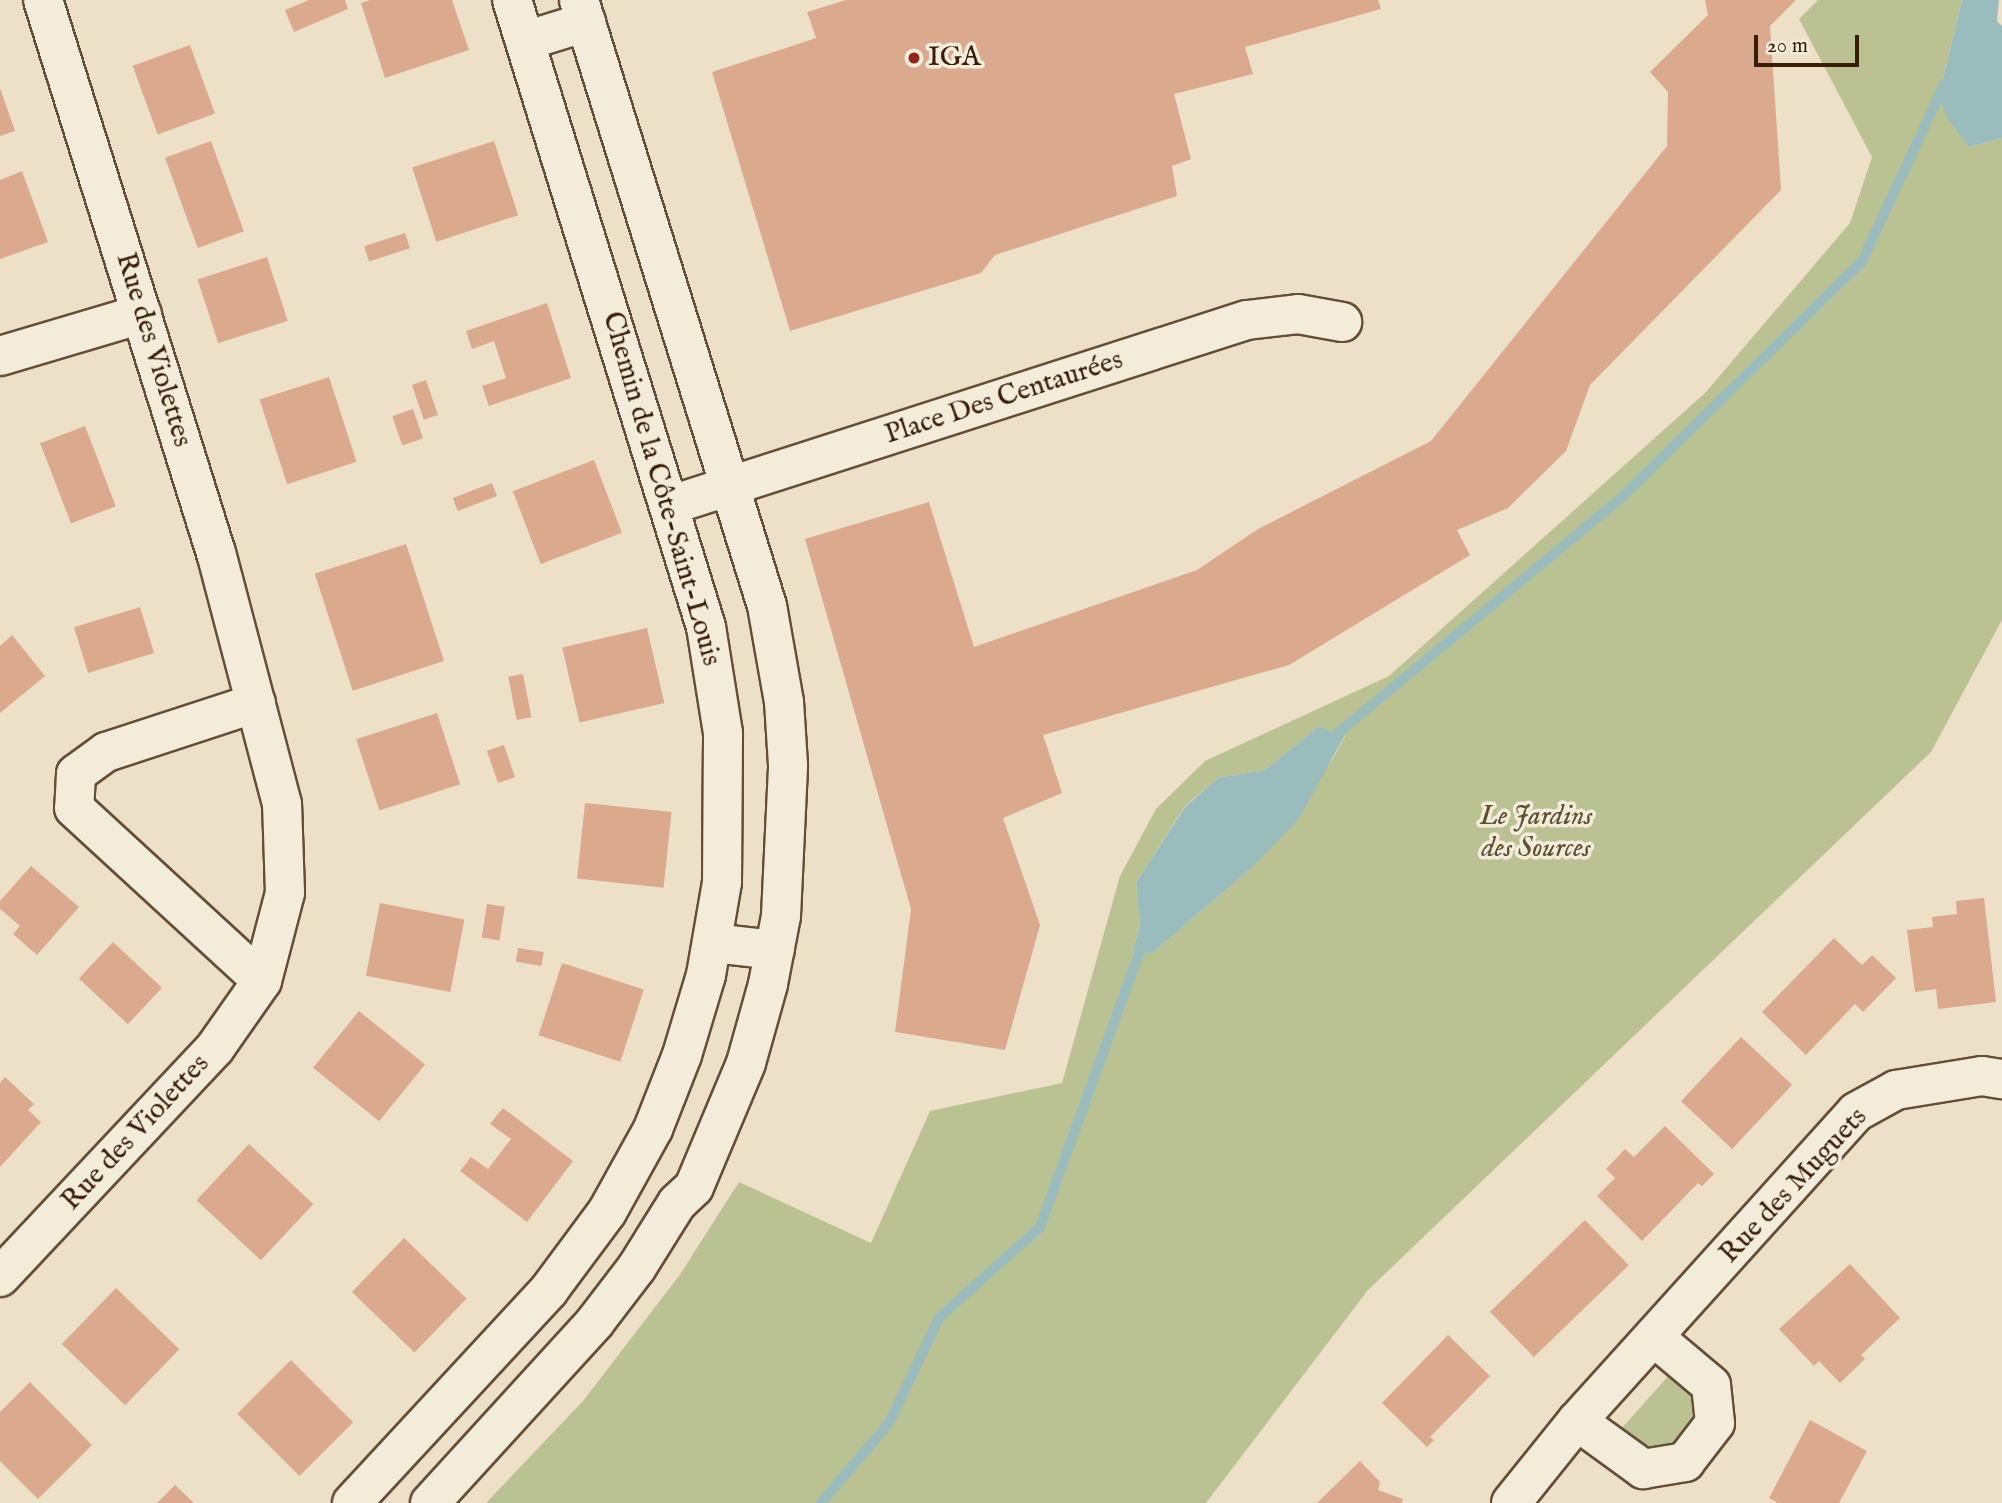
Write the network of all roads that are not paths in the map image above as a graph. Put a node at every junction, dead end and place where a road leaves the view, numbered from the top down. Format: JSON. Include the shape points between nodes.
{"nodes":[{"id":1,"x":43,"y":0,"type":"edge"},
{"id":2,"x":512,"y":0,"type":"edge"},
{"id":3,"x":583,"y":11,"type":"edge"},
{"id":4,"x":526,"y":41,"type":"junction"},
{"id":5,"x":142,"y":314,"type":"junction"},
{"id":6,"x":1342,"y":322,"type":"dead end"},
{"id":7,"x":0,"y":356,"type":"edge"},
{"id":8,"x":733,"y":485,"type":"junction"},
{"id":9,"x":671,"y":505,"type":"junction"},
{"id":10,"x":256,"y":703,"type":"junction"},
{"id":11,"x":713,"y":943,"type":"junction"},
{"id":12,"x":775,"y":950,"type":"junction"},
{"id":13,"x":262,"y":981,"type":"junction"},
{"id":14,"x":2002,"y":1079,"type":"edge"},
{"id":15,"x":0,"y":1277,"type":"edge"},
{"id":16,"x":1654,"y":1337,"type":"junction"},
{"id":17,"x":1577,"y":1421,"type":"junction"},
{"id":18,"x":352,"y":1503,"type":"edge"},
{"id":19,"x":430,"y":1503,"type":"edge"},
{"id":20,"x":1511,"y":1503,"type":"edge"}],
"edges":[{"from":1,"to":5,"type":"street","name":"Rue des Violettes"},
{"from":2,"to":4,"type":"street","name":"Chemin de la Côte-Saint-Louis"},
{"from":3,"to":4,"type":"street"},
{"from":3,"to":8,"type":"street"},
{"from":4,"to":9,"type":"street","name":"Chemin de la Côte-Saint-Louis"},
{"from":5,"to":7,"type":"street"},
{"from":5,"to":10,"type":"street","name":"Rue des Violettes","via":[[216,552]]},
{"from":6,"to":8,"type":"street","name":"Place Des Centaurées","via":[[1298,314],[1247,320]]},
{"from":8,"to":9,"type":"street","name":"Place Des Centaurées"},
{"from":8,"to":12,"type":"street","via":[[766,606],[784,702],[788,842]]},
{"from":9,"to":11,"type":"street","name":"Chemin de la Côte-Saint-Louis","via":[[706,627],[723,733],[725,843]]},
{"from":10,"to":13,"type":"street","name":"Rue des Violettes","via":[[282,804],[285,893]]},
{"from":10,"to":13,"type":"street","via":[[106,752],[76,774],[74,808]]},
{"from":11,"to":12,"type":"street"},
{"from":11,"to":18,"type":"street","name":"Chemin de la Côte-Saint-Louis","via":[[668,1094],[607,1212],[542,1298]]},
{"from":12,"to":19,"type":"street","via":[[733,1102],[694,1187],[677,1203],[637,1267],[588,1330]]},
{"from":13,"to":15,"type":"street","name":"Rue des Violettes","via":[[215,1048]]},
{"from":14,"to":16,"type":"street","name":"Rue des Muguets","via":[[1982,1076],[1896,1090],[1856,1112]]},
{"from":16,"to":17,"type":"street","name":"Rue des Muguets"},
{"from":16,"to":17,"type":"street","via":[[1711,1385],[1715,1423],[1685,1462],[1643,1469]]},
{"from":17,"to":20,"type":"street","name":"Rue des Muguets"}]}
